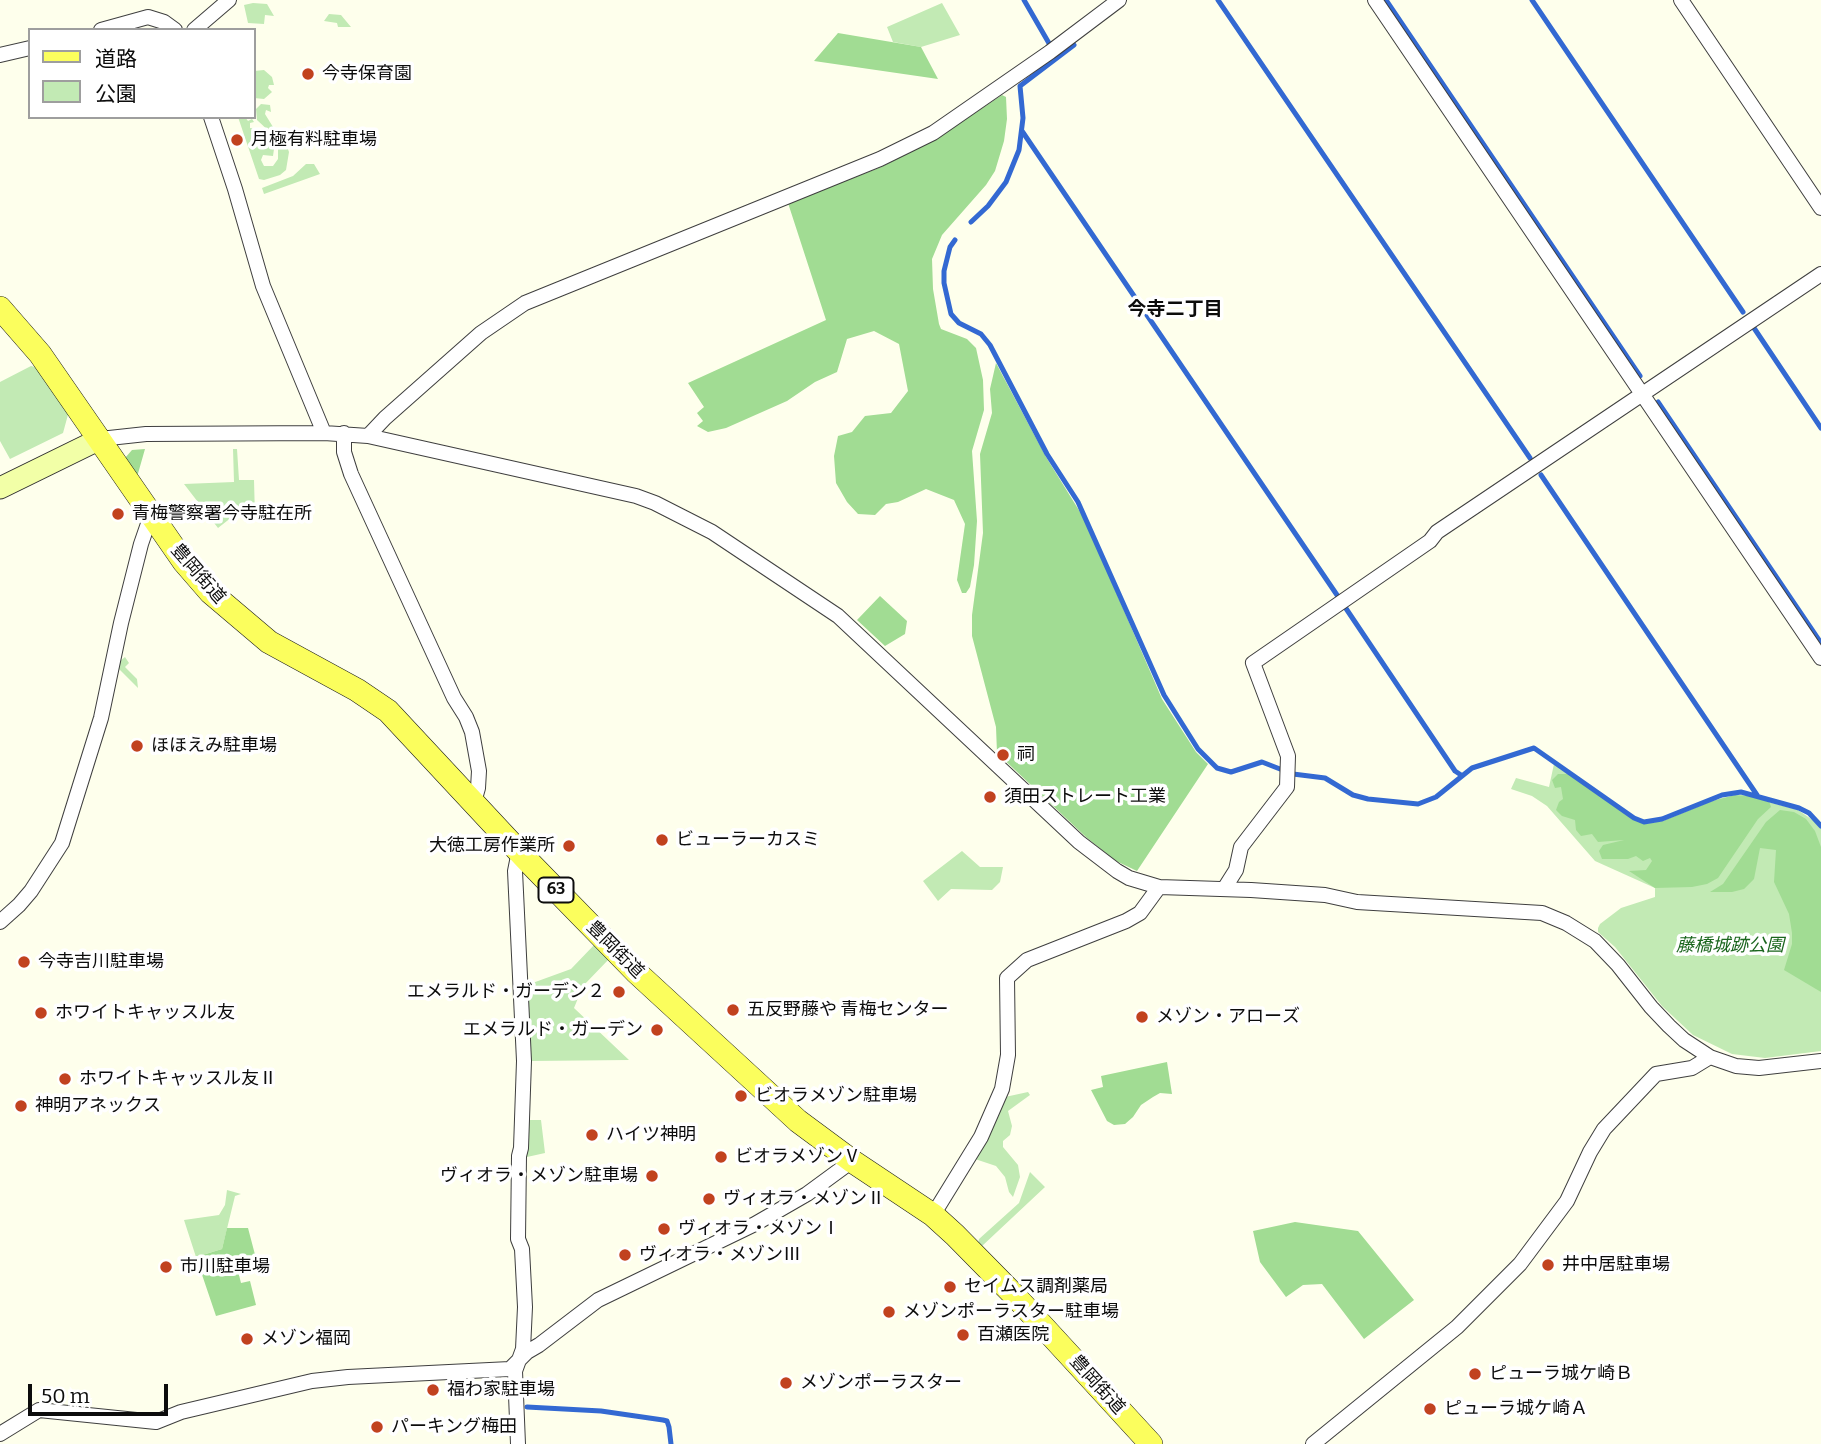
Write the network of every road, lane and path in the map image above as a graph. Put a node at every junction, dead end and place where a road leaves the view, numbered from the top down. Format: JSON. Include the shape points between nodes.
{"nodes":[{"id":1,"x":229,"y":0,"type":"edge"},
{"id":2,"x":1119,"y":0,"type":"edge"},
{"id":3,"x":1376,"y":0,"type":"edge"},
{"id":4,"x":1681,"y":0,"type":"edge"},
{"id":5,"x":108,"y":28,"type":"edge"},
{"id":6,"x":172,"y":28,"type":"edge"},
{"id":7,"x":196,"y":28,"type":"edge"},
{"id":8,"x":28,"y":48,"type":"edge"},
{"id":9,"x":0,"y":55,"type":"edge"},
{"id":10,"x":212,"y":119,"type":"edge"},
{"id":11,"x":1821,"y":208,"type":"edge"},
{"id":12,"x":1821,"y":274,"type":"edge"},
{"id":13,"x":0,"y":308,"type":"edge"},
{"id":14,"x":1642,"y":393,"type":"junction"},
{"id":15,"x":324,"y":433,"type":"junction"},
{"id":16,"x":344,"y":433,"type":"junction"},
{"id":17,"x":368,"y":436,"type":"junction"},
{"id":18,"x":100,"y":439,"type":"junction"},
{"id":19,"x":0,"y":488,"type":"edge"},
{"id":20,"x":151,"y":515,"type":"junction"},
{"id":21,"x":1821,"y":658,"type":"edge"},
{"id":22,"x":474,"y":803,"type":"junction"},
{"id":23,"x":519,"y":851,"type":"junction"},
{"id":24,"x":1159,"y":887,"type":"junction"},
{"id":25,"x":1224,"y":889,"type":"junction"},
{"id":26,"x":0,"y":922,"type":"edge"},
{"id":27,"x":1710,"y":1057,"type":"junction"},
{"id":28,"x":1821,"y":1060,"type":"edge"},
{"id":29,"x":852,"y":1161,"type":"junction"},
{"id":30,"x":933,"y":1215,"type":"junction"},
{"id":31,"x":518,"y":1360,"type":"junction"},
{"id":32,"x":0,"y":1434,"type":"edge"},
{"id":33,"x":518,"y":1444,"type":"edge"},
{"id":34,"x":1152,"y":1444,"type":"edge"},
{"id":35,"x":1313,"y":1444,"type":"edge"}],
"edges":[{"from":1,"to":7,"type":"street"},
{"from":2,"to":17,"type":"street","via":[[933,133],[855,170],[525,303],[481,333]]},
{"from":3,"to":14,"type":"street"},
{"from":4,"to":11,"type":"street"},
{"from":5,"to":6,"type":"street","via":[[148,17]]},
{"from":8,"to":9,"type":"street"},
{"from":10,"to":15,"type":"street","via":[[263,286]]},
{"from":12,"to":14,"type":"street"},
{"from":13,"to":18,"type":"main road","name":"豊岡街道","number":"63","via":[[40,354]]},
{"from":14,"to":21,"type":"street"},
{"from":14,"to":25,"type":"street","via":[[1253,663],[1288,756],[1287,787],[1241,847],[1236,870]]},
{"from":15,"to":16,"type":"street"},
{"from":15,"to":18,"type":"street","via":[[146,434]]},
{"from":16,"to":17,"type":"street"},
{"from":16,"to":22,"type":"street","via":[[351,474],[472,732],[479,771]]},
{"from":17,"to":24,"type":"street","via":[[636,496],[712,532],[854,629],[1098,858],[1129,878]]},
{"from":18,"to":19,"type":"street"},
{"from":18,"to":20,"type":"main road","name":"豊岡街道","number":"63"},
{"from":20,"to":22,"type":"main road","name":"豊岡街道","number":"63","via":[[184,562],[240,619],[276,646],[388,712]]},
{"from":20,"to":26,"type":"street","via":[[121,623],[102,718],[62,843],[25,898]]},
{"from":22,"to":23,"type":"main road","name":"豊岡街道","number":"63"},
{"from":23,"to":29,"type":"main road","name":"豊岡街道","number":"63","via":[[725,1056],[798,1121]]},
{"from":23,"to":31,"type":"street","via":[[515,871],[524,1061],[518,1239],[526,1307]]},
{"from":24,"to":25,"type":"street"},
{"from":24,"to":30,"type":"street","via":[[1140,913],[1027,960],[1007,978],[1008,1055],[1002,1089],[981,1137]]},
{"from":25,"to":27,"type":"street","via":[[1553,917],[1605,950],[1670,1027]]},
{"from":27,"to":28,"type":"street","via":[[1759,1068]]},
{"from":27,"to":35,"type":"street","via":[[1692,1068],[1656,1074],[1604,1129],[1567,1202],[1520,1264],[1457,1327]]},
{"from":29,"to":30,"type":"main road","name":"豊岡街道","number":"63"},
{"from":29,"to":31,"type":"street","via":[[755,1224],[598,1300]]},
{"from":30,"to":34,"type":"main road","name":"豊岡街道","number":"63"},
{"from":31,"to":32,"type":"street","via":[[510,1369],[312,1381],[156,1422],[39,1410]]},
{"from":31,"to":33,"type":"street"}]}
